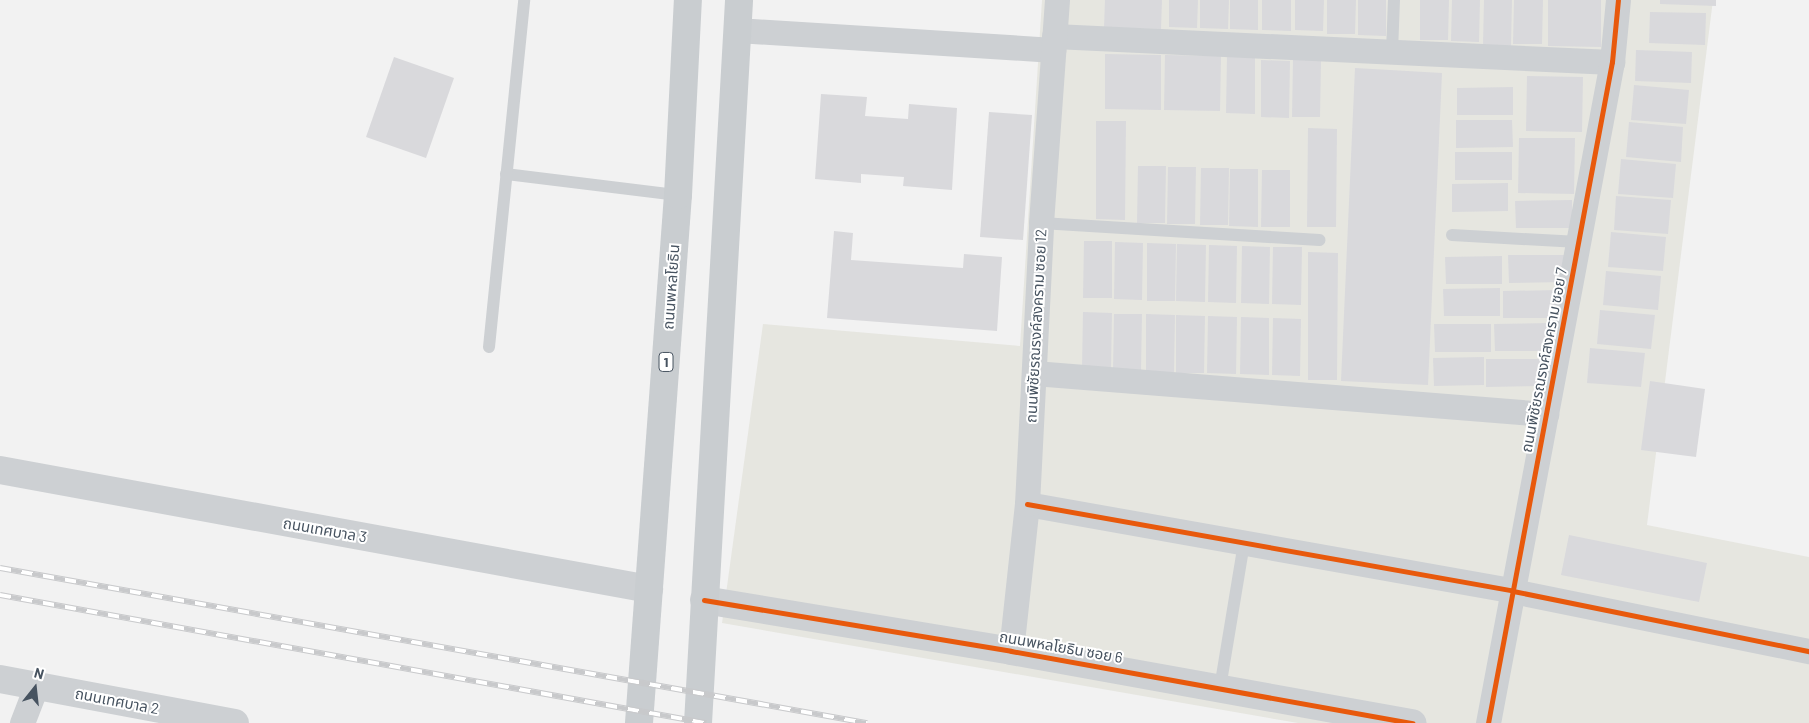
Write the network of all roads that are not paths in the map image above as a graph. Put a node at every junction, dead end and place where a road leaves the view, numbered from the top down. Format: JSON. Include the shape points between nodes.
{"nodes":[{"id":1,"x":524,"y":0,"type":"edge"},
{"id":2,"x":688,"y":0,"type":"edge"},
{"id":3,"x":739,"y":0,"type":"edge"},
{"id":4,"x":1057,"y":0,"type":"edge"},
{"id":5,"x":1394,"y":0,"type":"edge"},
{"id":6,"x":1618,"y":0,"type":"edge"},
{"id":7,"x":737,"y":30,"type":"junction"},
{"id":8,"x":1054,"y":43,"type":"junction"},
{"id":9,"x":1392,"y":52,"type":"junction"},
{"id":10,"x":1612,"y":62,"type":"junction"},
{"id":11,"x":506,"y":174,"type":"junction"},
{"id":12,"x":678,"y":195,"type":"junction"},
{"id":13,"x":1042,"y":223,"type":"junction"},
{"id":14,"x":1452,"y":235,"type":"dead end"},
{"id":15,"x":1319,"y":240,"type":"dead end"},
{"id":16,"x":1579,"y":242,"type":"junction"},
{"id":17,"x":489,"y":347,"type":"dead end"},
{"id":18,"x":1034,"y":373,"type":"junction"},
{"id":19,"x":1546,"y":414,"type":"junction"},
{"id":20,"x":0,"y":470,"type":"edge"},
{"id":21,"x":1027,"y":504,"type":"junction"},
{"id":22,"x":1244,"y":542,"type":"junction"},
{"id":23,"x":649,"y":589,"type":"junction"},
{"id":24,"x":1513,"y":591,"type":"junction"},
{"id":25,"x":704,"y":600,"type":"junction"},
{"id":26,"x":1011,"y":650,"type":"junction"},
{"id":27,"x":1809,"y":651,"type":"edge"},
{"id":28,"x":0,"y":679,"type":"edge"},
{"id":29,"x":36,"y":686,"type":"junction"},
{"id":30,"x":1220,"y":688,"type":"junction"},
{"id":31,"x":196,"y":719,"type":"edge"},
{"id":32,"x":22,"y":723,"type":"edge"},
{"id":33,"x":235,"y":723,"type":"edge"},
{"id":34,"x":639,"y":723,"type":"edge"},
{"id":35,"x":698,"y":723,"type":"edge"},
{"id":36,"x":1412,"y":723,"type":"edge"},
{"id":37,"x":1488,"y":723,"type":"edge"}],
"edges":[{"from":1,"to":11,"type":"lane"},
{"from":2,"to":12,"type":"main road","name":"ถนนพหลโยธิน","number":"1"},
{"from":3,"to":7,"type":"main road"},
{"from":4,"to":8,"type":"street","name":"ถนนพิชัยรณรงค์สงคราม ซอย 12"},
{"from":5,"to":9,"type":"lane"},
{"from":6,"to":10,"type":"street","name":"ถนนพิชัยรณรงค์สงคราม ซอย 7"},
{"from":7,"to":8,"type":"street"},
{"from":7,"to":25,"type":"main road"},
{"from":8,"to":9,"type":"street"},
{"from":8,"to":13,"type":"street","name":"ถนนพิชัยรณรงค์สงคราม ซอย 12"},
{"from":9,"to":10,"type":"street"},
{"from":10,"to":16,"type":"street","name":"ถนนพิชัยรณรงค์สงคราม ซอย 7"},
{"from":11,"to":12,"type":"lane"},
{"from":11,"to":17,"type":"lane"},
{"from":12,"to":23,"type":"main road","name":"ถนนพหลโยธิน","number":"1"},
{"from":13,"to":15,"type":"lane"},
{"from":13,"to":18,"type":"street","name":"ถนนพิชัยรณรงค์สงคราม ซอย 12"},
{"from":14,"to":16,"type":"lane"},
{"from":16,"to":19,"type":"street","name":"ถนนพิชัยรณรงค์สงคราม ซอย 7"},
{"from":18,"to":19,"type":"street"},
{"from":18,"to":21,"type":"street","name":"ถนนพิชัยรณรงค์สงคราม ซอย 12"},
{"from":19,"to":24,"type":"street","name":"ถนนพิชัยรณรงค์สงคราม ซอย 7"},
{"from":20,"to":23,"type":"street","name":"ถนนเทศบาล 3"},
{"from":21,"to":22,"type":"street"},
{"from":21,"to":26,"type":"street","name":"ถนนพิชัยรณรงค์สงคราม ซอย 12"},
{"from":22,"to":24,"type":"street"},
{"from":22,"to":30,"type":"lane"},
{"from":23,"to":34,"type":"main road","name":"ถนนพหลโยธิน","number":"1"},
{"from":24,"to":27,"type":"street"},
{"from":24,"to":37,"type":"street","name":"ถนนพิชัยรณรงค์สงคราม ซอย 7"},
{"from":25,"to":26,"type":"street","name":"ถนนพหลโยธิน ซอย 6"},
{"from":25,"to":35,"type":"main road"},
{"from":26,"to":30,"type":"street","name":"ถนนพหลโยธิน ซอย 6"},
{"from":28,"to":29,"type":"street","name":"ถนนเทศบาล 2"},
{"from":29,"to":31,"type":"street","name":"ถนนเทศบาล 2"},
{"from":29,"to":32,"type":"street"},
{"from":30,"to":36,"type":"street","name":"ถนนพหลโยธิน ซอย 6"},
{"from":31,"to":33,"type":"street","name":"ถนนเทศบาล 2"}]}
